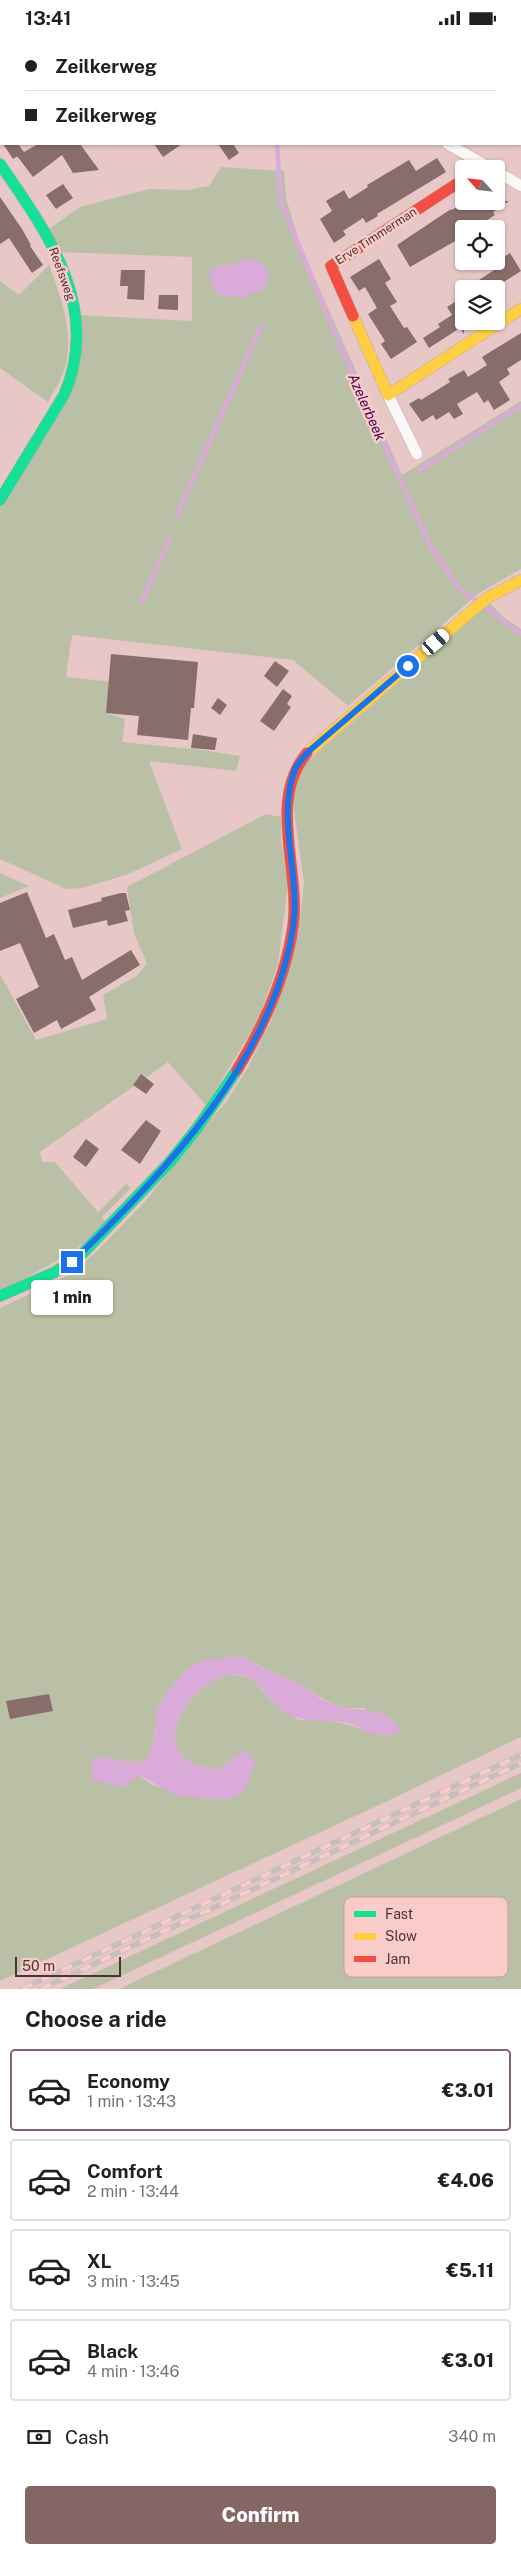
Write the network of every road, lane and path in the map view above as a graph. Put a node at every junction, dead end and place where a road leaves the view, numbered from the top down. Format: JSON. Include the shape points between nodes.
{"nodes":[{"id":1,"x":450,"y":145,"type":"edge"},
{"id":2,"x":474,"y":160,"type":"edge"},
{"id":3,"x":0,"y":164,"type":"edge"},
{"id":4,"x":505,"y":176,"type":"edge"},
{"id":5,"x":455,"y":185,"type":"edge"},
{"id":6,"x":521,"y":186,"type":"edge"},
{"id":7,"x":521,"y":309,"type":"edge"},
{"id":8,"x":388,"y":395,"type":"junction"},
{"id":9,"x":417,"y":454,"type":"dead end"},
{"id":10,"x":0,"y":499,"type":"edge"},
{"id":11,"x":521,"y":580,"type":"edge"},
{"id":12,"x":0,"y":1296,"type":"edge"}],
"edges":[{"from":1,"to":2,"type":"street"},
{"from":3,"to":10,"type":"street","name":"Reefsweg","via":[[38,218],[56,253],[75,311],[78,346],[70,379],[60,401]]},
{"from":4,"to":6,"type":"street"},
{"from":5,"to":8,"type":"street","name":"Erve Timmerman","via":[[331,266]]},
{"from":7,"to":8,"type":"street"},
{"from":8,"to":9,"type":"street","name":"Erve Timmerman"},
{"from":11,"to":12,"type":"street","via":[[483,602],[309,751],[296,767],[287,799],[294,887],[293,926],[284,971],[262,1024],[231,1079],[188,1139],[129,1206],[72,1262]]}]}
